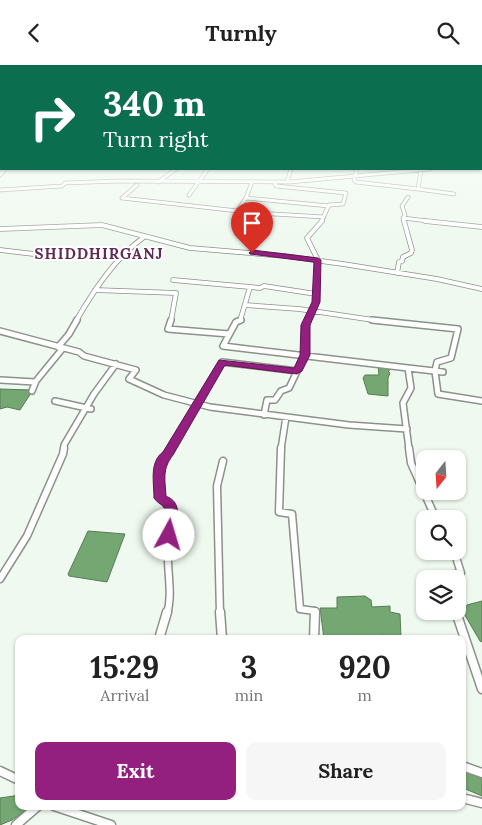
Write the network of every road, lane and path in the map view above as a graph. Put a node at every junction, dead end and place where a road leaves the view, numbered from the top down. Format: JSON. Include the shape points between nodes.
{"nodes":[{"id":1,"x":162,"y":179,"type":"edge"},
{"id":2,"x":201,"y":179,"type":"edge"},
{"id":3,"x":315,"y":179,"type":"edge"},
{"id":4,"x":354,"y":179,"type":"edge"},
{"id":5,"x":420,"y":179,"type":"edge"},
{"id":6,"x":158,"y":182,"type":"junction"},
{"id":7,"x":199,"y":182,"type":"junction"},
{"id":8,"x":252,"y":182,"type":"junction"},
{"id":9,"x":274,"y":182,"type":"junction"},
{"id":10,"x":287,"y":182,"type":"joint"},
{"id":11,"x":137,"y":185,"type":"dead end"},
{"id":12,"x":418,"y":189,"type":"junction"},
{"id":13,"x":0,"y":190,"type":"edge"},
{"id":14,"x":454,"y":194,"type":"dead end"},
{"id":15,"x":189,"y":195,"type":"dead end"},
{"id":16,"x":408,"y":197,"type":"dead end"},
{"id":17,"x":246,"y":198,"type":"junction"},
{"id":18,"x":328,"y":206,"type":"junction"},
{"id":19,"x":238,"y":210,"type":"junction"},
{"id":20,"x":324,"y":217,"type":"junction"},
{"id":21,"x":403,"y":218,"type":"junction"},
{"id":22,"x":482,"y":227,"type":"edge"},
{"id":23,"x":0,"y":229,"type":"edge"},
{"id":24,"x":144,"y":237,"type":"junction"},
{"id":25,"x":0,"y":250,"type":"edge"},
{"id":26,"x":34,"y":254,"type":"dead end"},
{"id":27,"x":318,"y":260,"type":"junction"},
{"id":28,"x":397,"y":273,"type":"junction"},
{"id":29,"x":174,"y":280,"type":"dead end"},
{"id":30,"x":250,"y":287,"type":"junction"},
{"id":31,"x":482,"y":289,"type":"edge"},
{"id":32,"x":95,"y":290,"type":"junction"},
{"id":33,"x":316,"y":294,"type":"junction"},
{"id":34,"x":245,"y":305,"type":"junction"},
{"id":35,"x":312,"y":309,"type":"junction"},
{"id":36,"x":0,"y":331,"type":"edge"},
{"id":37,"x":229,"y":333,"type":"junction"},
{"id":38,"x":60,"y":347,"type":"junction"},
{"id":39,"x":305,"y":355,"type":"junction"},
{"id":40,"x":116,"y":364,"type":"junction"},
{"id":41,"x":408,"y":368,"type":"junction"},
{"id":42,"x":297,"y":371,"type":"junction"},
{"id":43,"x":435,"y":371,"type":"junction"},
{"id":44,"x":443,"y":372,"type":"dead end"},
{"id":45,"x":0,"y":380,"type":"edge"},
{"id":46,"x":35,"y":382,"type":"junction"},
{"id":47,"x":32,"y":391,"type":"dead end"},
{"id":48,"x":55,"y":401,"type":"dead end"},
{"id":49,"x":482,"y":401,"type":"edge"},
{"id":50,"x":196,"y":403,"type":"junction"},
{"id":51,"x":88,"y":409,"type":"junction"},
{"id":52,"x":264,"y":415,"type":"junction"},
{"id":53,"x":286,"y":417,"type":"junction"},
{"id":54,"x":407,"y":429,"type":"junction"},
{"id":55,"x":223,"y":461,"type":"dead end"},
{"id":56,"x":432,"y":510,"type":"edge"},
{"id":57,"x":0,"y":579,"type":"edge"},
{"id":58,"x":459,"y":620,"type":"edge"},
{"id":59,"x":160,"y":635,"type":"edge"},
{"id":60,"x":222,"y":635,"type":"edge"},
{"id":61,"x":314,"y":635,"type":"edge"},
{"id":62,"x":464,"y":635,"type":"edge"},
{"id":63,"x":466,"y":641,"type":"edge"},
{"id":64,"x":482,"y":689,"type":"edge"},
{"id":65,"x":466,"y":767,"type":"edge"},
{"id":66,"x":0,"y":771,"type":"edge"},
{"id":67,"x":482,"y":773,"type":"edge"},
{"id":68,"x":15,"y":778,"type":"edge"},
{"id":69,"x":466,"y":799,"type":"edge"},
{"id":70,"x":482,"y":803,"type":"edge"},
{"id":71,"x":33,"y":810,"type":"edge"},
{"id":72,"x":66,"y":810,"type":"edge"},
{"id":73,"x":16,"y":825,"type":"edge"},
{"id":74,"x":111,"y":825,"type":"edge"}],
"edges":[{"from":1,"to":6,"type":"street"},
{"from":2,"to":7,"type":"street"},
{"from":3,"to":10,"type":"street"},
{"from":4,"to":12,"type":"street"},
{"from":5,"to":12,"type":"street"},
{"from":6,"to":7,"type":"street"},
{"from":6,"to":13,"type":"street","via":[[65,183],[62,186]]},
{"from":7,"to":8,"type":"street"},
{"from":7,"to":15,"type":"street"},
{"from":8,"to":9,"type":"street"},
{"from":8,"to":17,"type":"street"},
{"from":9,"to":10,"type":"street"},
{"from":9,"to":18,"type":"street","via":[[276,186],[346,193],[341,205]]},
{"from":11,"to":19,"type":"street","via":[[122,198]]},
{"from":12,"to":14,"type":"street"},
{"from":16,"to":21,"type":"street","via":[[402,206]]},
{"from":17,"to":18,"type":"street"},
{"from":17,"to":19,"type":"street"},
{"from":18,"to":20,"type":"street"},
{"from":19,"to":20,"type":"street"},
{"from":20,"to":27,"type":"street","via":[[307,238]]},
{"from":21,"to":22,"type":"street"},
{"from":21,"to":28,"type":"street","via":[[412,251],[403,257]]},
{"from":23,"to":24,"type":"street","via":[[96,224]]},
{"from":24,"to":27,"type":"street","via":[[194,249]]},
{"from":24,"to":32,"type":"street","via":[[129,248]]},
{"from":25,"to":26,"type":"street"},
{"from":27,"to":28,"type":"street"},
{"from":27,"to":33,"type":"street"},
{"from":28,"to":31,"type":"street"},
{"from":29,"to":30,"type":"street"},
{"from":30,"to":33,"type":"street"},
{"from":30,"to":34,"type":"street"},
{"from":32,"to":37,"type":"street","via":[[176,293],[168,329]]},
{"from":32,"to":38,"type":"street"},
{"from":33,"to":35,"type":"street"},
{"from":34,"to":35,"type":"street"},
{"from":34,"to":37,"type":"street","via":[[240,321]]},
{"from":35,"to":39,"type":"street","via":[[306,325]]},
{"from":35,"to":43,"type":"street","via":[[401,325],[458,329],[452,358],[437,362]]},
{"from":36,"to":38,"type":"street"},
{"from":37,"to":39,"type":"street","via":[[223,346]]},
{"from":38,"to":40,"type":"street"},
{"from":38,"to":46,"type":"street"},
{"from":39,"to":41,"type":"street"},
{"from":39,"to":42,"type":"street"},
{"from":40,"to":50,"type":"street","via":[[136,370],[129,379],[164,395]]},
{"from":40,"to":51,"type":"street"},
{"from":41,"to":43,"type":"street"},
{"from":41,"to":54,"type":"street","via":[[410,388],[404,403]]},
{"from":42,"to":50,"type":"street","via":[[222,362]]},
{"from":42,"to":52,"type":"street","via":[[289,388],[281,391],[275,400],[267,400]]},
{"from":43,"to":44,"type":"street"},
{"from":43,"to":49,"type":"street","via":[[438,394]]},
{"from":45,"to":46,"type":"street"},
{"from":46,"to":47,"type":"street"},
{"from":48,"to":51,"type":"street"},
{"from":50,"to":52,"type":"street"},
{"from":50,"to":59,"type":"street","via":[[159,468],[160,498],[170,505],[172,512],[168,552],[170,603]]},
{"from":51,"to":57,"type":"street","via":[[64,445],[27,536]]},
{"from":52,"to":53,"type":"street"},
{"from":53,"to":54,"type":"street"},
{"from":53,"to":61,"type":"street","via":[[280,443],[279,512],[292,514],[300,609],[315,611]]},
{"from":54,"to":56,"type":"street","via":[[411,463]]},
{"from":55,"to":60,"type":"street","via":[[217,486]]},
{"from":58,"to":62,"type":"street"},
{"from":63,"to":64,"type":"street"},
{"from":65,"to":67,"type":"street"},
{"from":66,"to":68,"type":"street"},
{"from":69,"to":70,"type":"street"},
{"from":71,"to":73,"type":"street"},
{"from":72,"to":74,"type":"street"}]}
